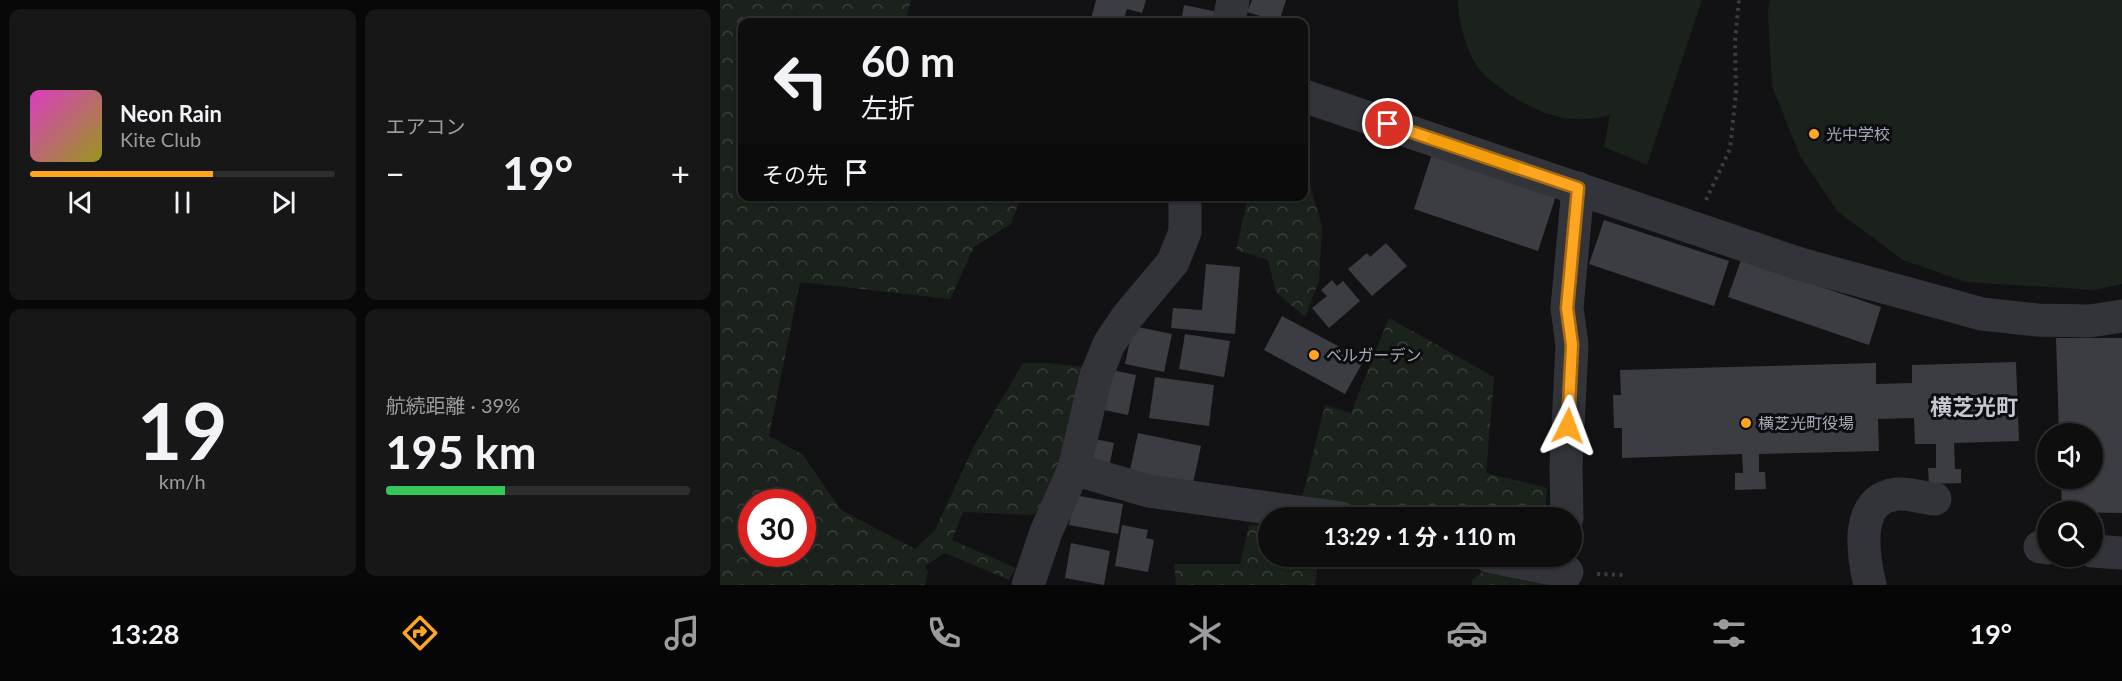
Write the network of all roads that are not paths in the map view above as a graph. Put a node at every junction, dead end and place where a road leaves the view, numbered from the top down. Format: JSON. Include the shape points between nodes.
{"nodes":[{"id":1,"x":1233,"y":0,"type":"edge"},
{"id":2,"x":1230,"y":18,"type":"edge"},
{"id":3,"x":1308,"y":97,"type":"edge"},
{"id":4,"x":1578,"y":188,"type":"junction"},
{"id":5,"x":1185,"y":201,"type":"edge"},
{"id":6,"x":2122,"y":315,"type":"edge"},
{"id":7,"x":1074,"y":469,"type":"junction"},
{"id":8,"x":1935,"y":499,"type":"dead end"},
{"id":9,"x":1262,"y":507,"type":"edge"},
{"id":10,"x":1567,"y":507,"type":"edge"},
{"id":11,"x":2103,"y":552,"type":"edge"},
{"id":12,"x":2122,"y":553,"type":"edge"},
{"id":13,"x":1546,"y":567,"type":"edge"},
{"id":14,"x":1567,"y":571,"type":"edge"},
{"id":15,"x":1028,"y":585,"type":"edge"},
{"id":16,"x":1870,"y":585,"type":"edge"}],
"edges":[{"from":1,"to":2,"type":"street"},
{"from":3,"to":4,"type":"street"},
{"from":4,"to":6,"type":"street","via":[[1800,264],[1982,314],[2090,321]]},
{"from":4,"to":10,"type":"street","via":[[1567,308],[1572,345]]},
{"from":5,"to":7,"type":"street","via":[[1185,232],[1173,262],[1126,317],[1109,344],[1096,376]]},
{"from":7,"to":9,"type":"street","via":[[1148,491]]},
{"from":7,"to":15,"type":"street"},
{"from":8,"to":16,"type":"street","via":[[1899,494],[1884,497],[1870,510],[1863,534]]},
{"from":11,"to":12,"type":"street"},
{"from":13,"to":14,"type":"street"}]}
